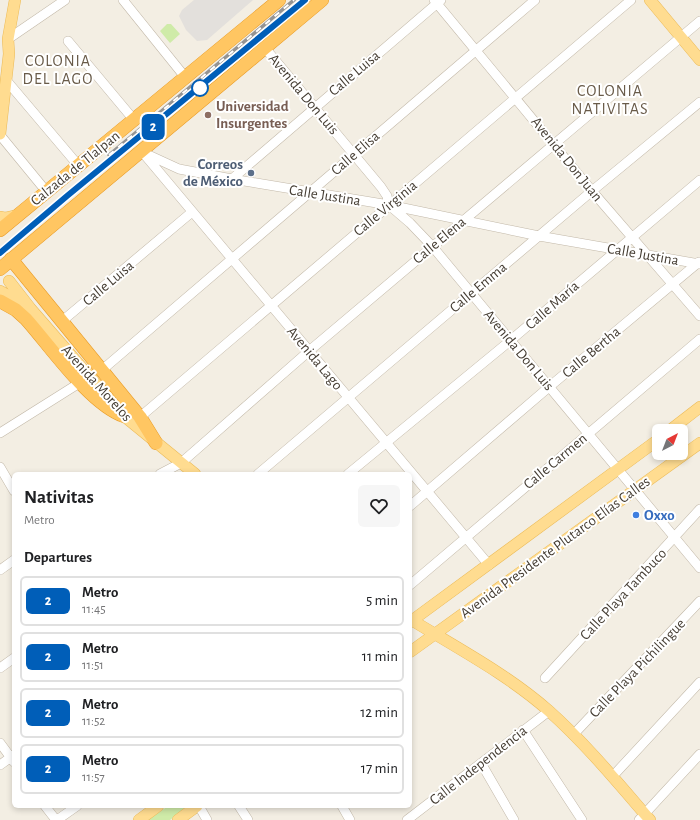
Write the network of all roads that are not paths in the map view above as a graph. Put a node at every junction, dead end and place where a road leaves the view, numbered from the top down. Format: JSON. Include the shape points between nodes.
{"nodes":[{"id":1,"x":15,"y":0,"type":"edge"},
{"id":2,"x":65,"y":0,"type":"edge"},
{"id":3,"x":123,"y":0,"type":"edge"},
{"id":4,"x":279,"y":0,"type":"edge"},
{"id":5,"x":322,"y":0,"type":"edge"},
{"id":6,"x":535,"y":0,"type":"edge"},
{"id":7,"x":631,"y":0,"type":"edge"},
{"id":8,"x":650,"y":0,"type":"edge"},
{"id":9,"x":438,"y":1,"type":"edge"},
{"id":10,"x":700,"y":21,"type":"edge"},
{"id":11,"x":681,"y":37,"type":"junction"},
{"id":12,"x":8,"y":39,"type":"junction"},
{"id":13,"x":68,"y":41,"type":"dead end"},
{"id":14,"x":265,"y":48,"type":"junction"},
{"id":15,"x":476,"y":50,"type":"junction"},
{"id":16,"x":700,"y":60,"type":"edge"},
{"id":17,"x":0,"y":68,"type":"edge"},
{"id":18,"x":185,"y":77,"type":"junction"},
{"id":19,"x":6,"y":80,"type":"junction"},
{"id":20,"x":516,"y":97,"type":"junction"},
{"id":21,"x":700,"y":102,"type":"edge"},
{"id":22,"x":315,"y":107,"type":"junction"},
{"id":23,"x":134,"y":120,"type":"junction"},
{"id":24,"x":0,"y":135,"type":"edge"},
{"id":25,"x":555,"y":144,"type":"junction"},
{"id":26,"x":142,"y":152,"type":"junction"},
{"id":27,"x":354,"y":153,"type":"junction"},
{"id":28,"x":78,"y":165,"type":"junction"},
{"id":29,"x":232,"y":179,"type":"junction"},
{"id":30,"x":700,"y":180,"type":"edge"},
{"id":31,"x":46,"y":191,"type":"junction"},
{"id":32,"x":592,"y":191,"type":"junction"},
{"id":33,"x":309,"y":192,"type":"junction"},
{"id":34,"x":389,"y":205,"type":"junction"},
{"id":35,"x":192,"y":212,"type":"junction"},
{"id":36,"x":18,"y":215,"type":"junction"},
{"id":37,"x":0,"y":217,"type":"edge"},
{"id":38,"x":462,"y":221,"type":"junction"},
{"id":39,"x":0,"y":230,"type":"edge"},
{"id":40,"x":539,"y":236,"type":"junction"},
{"id":41,"x":632,"y":237,"type":"junction"},
{"id":42,"x":432,"y":246,"type":"junction"},
{"id":43,"x":617,"y":249,"type":"junction"},
{"id":44,"x":649,"y":256,"type":"junction"},
{"id":45,"x":231,"y":258,"type":"junction"},
{"id":46,"x":11,"y":259,"type":"junction"},
{"id":47,"x":699,"y":263,"type":"edge"},
{"id":48,"x":0,"y":269,"type":"edge"},
{"id":49,"x":9,"y":281,"type":"dead end"},
{"id":50,"x":673,"y":284,"type":"junction"},
{"id":51,"x":0,"y":290,"type":"edge"},
{"id":52,"x":471,"y":293,"type":"junction"},
{"id":53,"x":0,"y":301,"type":"edge"},
{"id":54,"x":270,"y":305,"type":"junction"},
{"id":55,"x":30,"y":308,"type":"junction"},
{"id":56,"x":700,"y":316,"type":"edge"},
{"id":57,"x":61,"y":322,"type":"junction"},
{"id":58,"x":700,"y":339,"type":"edge"},
{"id":59,"x":511,"y":340,"type":"junction"},
{"id":60,"x":309,"y":351,"type":"junction"},
{"id":61,"x":102,"y":370,"type":"junction"},
{"id":62,"x":81,"y":382,"type":"junction"},
{"id":63,"x":549,"y":387,"type":"junction"},
{"id":64,"x":348,"y":397,"type":"junction"},
{"id":65,"x":700,"y":407,"type":"edge"},
{"id":66,"x":124,"y":416,"type":"junction"},
{"id":67,"x":140,"y":417,"type":"junction"},
{"id":68,"x":678,"y":424,"type":"edge"},
{"id":69,"x":0,"y":433,"type":"edge"},
{"id":70,"x":588,"y":433,"type":"junction"},
{"id":71,"x":156,"y":442,"type":"junction"},
{"id":72,"x":385,"y":442,"type":"junction"},
{"id":73,"x":700,"y":443,"type":"edge"},
{"id":74,"x":652,"y":444,"type":"edge"},
{"id":75,"x":181,"y":463,"type":"junction"},
{"id":76,"x":0,"y":467,"type":"edge"},
{"id":77,"x":619,"y":470,"type":"junction"},
{"id":78,"x":164,"y":472,"type":"edge"},
{"id":79,"x":192,"y":472,"type":"edge"},
{"id":80,"x":260,"y":472,"type":"edge"},
{"id":81,"x":350,"y":472,"type":"edge"},
{"id":82,"x":410,"y":472,"type":"edge"},
{"id":83,"x":412,"y":474,"type":"edge"},
{"id":84,"x":12,"y":488,"type":"edge"},
{"id":85,"x":635,"y":489,"type":"junction"},
{"id":86,"x":427,"y":492,"type":"junction"},
{"id":87,"x":412,"y":504,"type":"edge"},
{"id":88,"x":700,"y":509,"type":"edge"},
{"id":89,"x":466,"y":538,"type":"junction"},
{"id":90,"x":675,"y":538,"type":"junction"},
{"id":91,"x":12,"y":561,"type":"edge"},
{"id":92,"x":489,"y":565,"type":"junction"},
{"id":93,"x":700,"y":568,"type":"edge"},
{"id":94,"x":0,"y":570,"type":"edge"},
{"id":95,"x":412,"y":583,"type":"edge"},
{"id":96,"x":700,"y":602,"type":"edge"},
{"id":97,"x":412,"y":620,"type":"edge"},
{"id":98,"x":412,"y":622,"type":"edge"},
{"id":99,"x":435,"y":635,"type":"junction"},
{"id":100,"x":412,"y":651,"type":"edge"},
{"id":101,"x":12,"y":659,"type":"edge"},
{"id":102,"x":0,"y":668,"type":"edge"},
{"id":103,"x":545,"y":678,"type":"dead end"},
{"id":104,"x":700,"y":682,"type":"edge"},
{"id":105,"x":549,"y":711,"type":"junction"},
{"id":106,"x":524,"y":730,"type":"junction"},
{"id":107,"x":573,"y":735,"type":"junction"},
{"id":108,"x":0,"y":743,"type":"edge"},
{"id":109,"x":700,"y":754,"type":"edge"},
{"id":110,"x":12,"y":757,"type":"edge"},
{"id":111,"x":12,"y":759,"type":"edge"},
{"id":112,"x":481,"y":763,"type":"junction"},
{"id":113,"x":0,"y":765,"type":"edge"},
{"id":114,"x":612,"y":777,"type":"junction"},
{"id":115,"x":47,"y":808,"type":"edge"},
{"id":116,"x":74,"y":808,"type":"edge"},
{"id":117,"x":155,"y":808,"type":"edge"},
{"id":118,"x":195,"y":808,"type":"edge"},
{"id":119,"x":199,"y":808,"type":"edge"},
{"id":120,"x":240,"y":808,"type":"edge"},
{"id":121,"x":343,"y":808,"type":"edge"},
{"id":122,"x":645,"y":818,"type":"edge"},
{"id":123,"x":56,"y":820,"type":"edge"},
{"id":124,"x":139,"y":820,"type":"edge"},
{"id":125,"x":178,"y":820,"type":"edge"},
{"id":126,"x":207,"y":820,"type":"edge"},
{"id":127,"x":248,"y":820,"type":"edge"},
{"id":128,"x":350,"y":820,"type":"edge"},
{"id":129,"x":406,"y":820,"type":"edge"},
{"id":130,"x":514,"y":820,"type":"edge"},
{"id":131,"x":582,"y":820,"type":"edge"}],
"edges":[{"from":1,"to":12,"type":"main road"},
{"from":2,"to":12,"type":"street"},
{"from":3,"to":18,"type":"street"},
{"from":4,"to":18,"type":"highway","name":"Calzada de Tlalpan"},
{"from":5,"to":14,"type":"highway","name":"Calzada de Tlalpan"},
{"from":6,"to":15,"type":"street","name":"Calle Elisa"},
{"from":7,"to":20,"type":"street","name":"Calle Virginia"},
{"from":8,"to":11,"type":"main road"},
{"from":9,"to":15,"type":"street","name":"Avenida Don Juan"},
{"from":9,"to":22,"type":"street","name":"Calle Luisa"},
{"from":10,"to":11,"type":"street","name":"Calle Elena"},
{"from":11,"to":16,"type":"main road"},
{"from":11,"to":25,"type":"street","name":"Calle Elena"},
{"from":12,"to":17,"type":"main road","via":[[2,52]]},
{"from":12,"to":19,"type":"main road"},
{"from":13,"to":23,"type":"street"},
{"from":14,"to":22,"type":"street","name":"Avenida Don Luis"},
{"from":14,"to":26,"type":"highway","name":"Calzada de Tlalpan"},
{"from":15,"to":20,"type":"street","name":"Avenida Don Juan"},
{"from":15,"to":27,"type":"street","name":"Calle Elisa"},
{"from":18,"to":23,"type":"highway","name":"Calzada de Tlalpan"},
{"from":19,"to":24,"type":"main road"},
{"from":19,"to":28,"type":"street"},
{"from":20,"to":25,"type":"street","name":"Avenida Don Juan"},
{"from":20,"to":34,"type":"street","name":"Calle Virginia"},
{"from":21,"to":32,"type":"street","name":"Calle Emma"},
{"from":22,"to":27,"type":"street","name":"Avenida Don Luis"},
{"from":22,"to":29,"type":"street","name":"Calle Luisa"},
{"from":23,"to":28,"type":"highway","name":"Calzada de Tlalpan"},
{"from":24,"to":31,"type":"street"},
{"from":25,"to":32,"type":"street","name":"Avenida Don Juan"},
{"from":25,"to":38,"type":"street","name":"Calle Elena"},
{"from":26,"to":29,"type":"street","name":"Calle Justina","via":[[179,168]]},
{"from":26,"to":35,"type":"street","name":"Avenida Lago"},
{"from":26,"to":46,"type":"highway","name":"Calzada de Tlalpan"},
{"from":27,"to":33,"type":"street","name":"Calle Elisa"},
{"from":27,"to":34,"type":"street","name":"Avenida Don Luis","via":[[381,187]]},
{"from":28,"to":31,"type":"highway","name":"Calzada de Tlalpan"},
{"from":29,"to":33,"type":"street","name":"Calle Justina"},
{"from":30,"to":41,"type":"street","name":"Calle María"},
{"from":31,"to":36,"type":"highway","name":"Calzada de Tlalpan"},
{"from":32,"to":40,"type":"street","name":"Calle Emma"},
{"from":32,"to":41,"type":"street","name":"Avenida Don Juan"},
{"from":33,"to":34,"type":"street","name":"Calle Justina"},
{"from":33,"to":45,"type":"street","name":"Calle Elisa"},
{"from":34,"to":38,"type":"street","name":"Calle Justina"},
{"from":34,"to":42,"type":"street","name":"Avenida Don Luis"},
{"from":34,"to":54,"type":"street","name":"Calle Virginia"},
{"from":35,"to":45,"type":"street","name":"Avenida Lago"},
{"from":35,"to":57,"type":"street","name":"Calle Luisa"},
{"from":36,"to":37,"type":"main road"},
{"from":36,"to":39,"type":"highway","name":"Calzada de Tlalpan"},
{"from":38,"to":40,"type":"street","name":"Calle Justina"},
{"from":38,"to":42,"type":"street","name":"Calle Elena"},
{"from":40,"to":43,"type":"street","name":"Calle Justina"},
{"from":40,"to":52,"type":"street","name":"Calle Emma"},
{"from":41,"to":43,"type":"street","name":"Calle María"},
{"from":41,"to":44,"type":"street","name":"Avenida Don Juan"},
{"from":42,"to":52,"type":"street","name":"Avenida Don Luis"},
{"from":42,"to":60,"type":"street","name":"Calle Elena"},
{"from":43,"to":44,"type":"street","name":"Calle Justina"},
{"from":43,"to":59,"type":"street","name":"Calle María"},
{"from":44,"to":47,"type":"street","name":"Calle Justina"},
{"from":44,"to":50,"type":"street","name":"Avenida Don Juan"},
{"from":45,"to":54,"type":"street","name":"Avenida Lago"},
{"from":45,"to":61,"type":"street","name":"Calle Elisa"},
{"from":46,"to":48,"type":"highway","name":"Calzada de Tlalpan"},
{"from":46,"to":57,"type":"highway"},
{"from":47,"to":50,"type":"street","name":"Calle Bertha"},
{"from":49,"to":55,"type":"main road","name":"Avenida Morelos"},
{"from":50,"to":56,"type":"street","name":"Avenida Don Juan"},
{"from":50,"to":63,"type":"street","name":"Calle Bertha"},
{"from":51,"to":55,"type":"main road"},
{"from":52,"to":59,"type":"street","name":"Avenida Don Luis"},
{"from":52,"to":64,"type":"street","name":"Calle Emma"},
{"from":53,"to":62,"type":"highway","via":[[26,319]]},
{"from":54,"to":60,"type":"street","name":"Avenida Lago"},
{"from":54,"to":67,"type":"street","name":"Calle Virginia"},
{"from":55,"to":66,"type":"main road","name":"Avenida Morelos"},
{"from":57,"to":61,"type":"highway"},
{"from":58,"to":70,"type":"street","name":"Calle Carmen"},
{"from":59,"to":63,"type":"street","name":"Avenida Don Luis"},
{"from":59,"to":72,"type":"street","name":"Calle María"},
{"from":60,"to":64,"type":"street","name":"Avenida Lago"},
{"from":60,"to":75,"type":"street","name":"Calle Elena"},
{"from":61,"to":67,"type":"highway"},
{"from":62,"to":66,"type":"highway","via":[[107,408]]},
{"from":62,"to":69,"type":"street"},
{"from":63,"to":70,"type":"street","name":"Avenida Don Luis"},
{"from":63,"to":86,"type":"street","name":"Calle Bertha"},
{"from":64,"to":72,"type":"street","name":"Avenida Lago"},
{"from":64,"to":80,"type":"street","name":"Calle Emma"},
{"from":65,"to":68,"type":"main road"},
{"from":66,"to":71,"type":"main road","name":"Avenida Morelos"},
{"from":67,"to":71,"type":"highway"},
{"from":70,"to":77,"type":"street","name":"Avenida Don Luis"},
{"from":70,"to":89,"type":"street","name":"Calle Carmen"},
{"from":71,"to":75,"type":"main road","name":"Avenida Morelos"},
{"from":72,"to":81,"type":"street","name":"Calle María"},
{"from":72,"to":82,"type":"street","name":"Avenida Lago"},
{"from":73,"to":85,"type":"main road","name":"Avenida Presidente Plutarco Elías Calles"},
{"from":74,"to":77,"type":"main road","name":"Avenida Presidente Plutarco Elías Calles"},
{"from":75,"to":78,"type":"street","name":"Calle Elena"},
{"from":75,"to":79,"type":"main road","name":"Avenida Morelos"},
{"from":76,"to":84,"type":"street"},
{"from":77,"to":85,"type":"street","name":"Avenida Don Luis"},
{"from":77,"to":92,"type":"main road","name":"Avenida Presidente Plutarco Elías Calles"},
{"from":83,"to":86,"type":"street","name":"Avenida Lago"},
{"from":85,"to":90,"type":"street","name":"Avenida Don Luis"},
{"from":85,"to":99,"type":"main road","name":"Avenida Presidente Plutarco Elías Calles"},
{"from":86,"to":87,"type":"street","name":"Calle Bertha"},
{"from":86,"to":89,"type":"street","name":"Avenida Lago"},
{"from":88,"to":90,"type":"street","name":"Calle Playa Tambuco"},
{"from":89,"to":92,"type":"street","name":"Avenida Lago"},
{"from":89,"to":95,"type":"street","name":"Calle Carmen"},
{"from":90,"to":93,"type":"street","name":"Avenida Don Luis"},
{"from":90,"to":103,"type":"street","name":"Calle Playa Tambuco"},
{"from":91,"to":94,"type":"street"},
{"from":92,"to":97,"type":"main road","name":"Avenida Presidente Plutarco Elías Calles"},
{"from":96,"to":107,"type":"street","name":"Calle Playa Pichilingue"},
{"from":98,"to":99,"type":"main road"},
{"from":99,"to":100,"type":"main road","name":"Avenida Presidente Plutarco Elías Calles"},
{"from":99,"to":105,"type":"main road","via":[[484,663]]},
{"from":101,"to":102,"type":"street"},
{"from":104,"to":114,"type":"street"},
{"from":105,"to":106,"type":"street","name":"Calle Independencia"},
{"from":105,"to":107,"type":"main road"},
{"from":106,"to":112,"type":"street","name":"Calle Independencia"},
{"from":106,"to":131,"type":"street"},
{"from":107,"to":114,"type":"main road"},
{"from":108,"to":110,"type":"street"},
{"from":109,"to":122,"type":"street"},
{"from":111,"to":113,"type":"street"},
{"from":112,"to":129,"type":"street","name":"Calle Independencia"},
{"from":112,"to":130,"type":"street"},
{"from":114,"to":122,"type":"main road"},
{"from":115,"to":123,"type":"street"},
{"from":116,"to":123,"type":"street"},
{"from":117,"to":124,"type":"main road"},
{"from":118,"to":125,"type":"main road"},
{"from":119,"to":126,"type":"street"},
{"from":120,"to":127,"type":"street"},
{"from":121,"to":128,"type":"street"}]}
